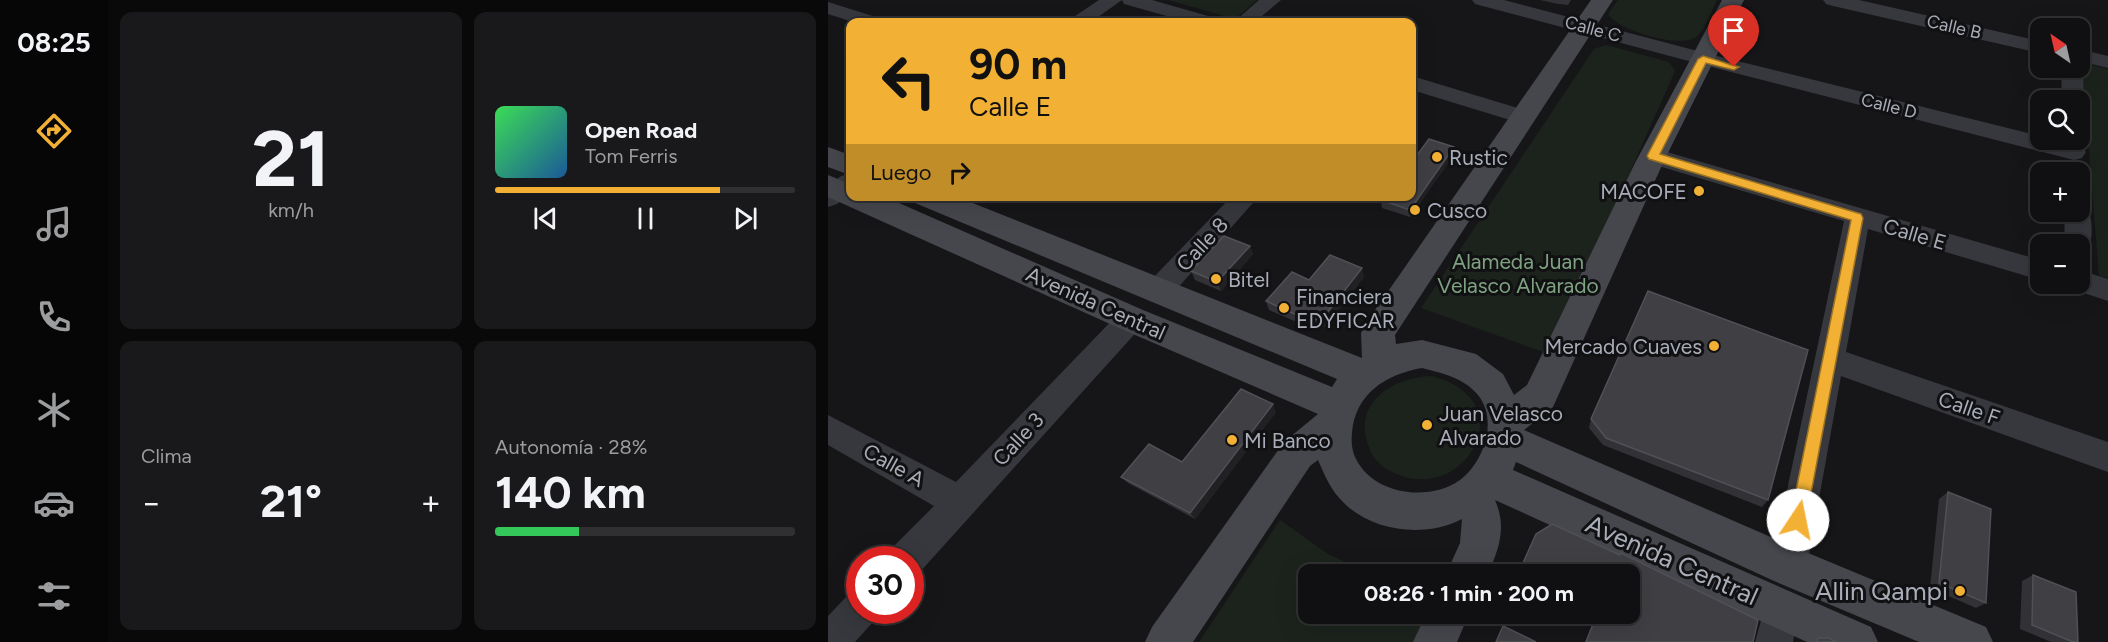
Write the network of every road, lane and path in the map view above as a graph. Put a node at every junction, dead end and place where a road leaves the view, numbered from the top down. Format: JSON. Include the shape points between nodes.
{"nodes":[{"id":1,"x":1112,"y":0,"type":"edge"},
{"id":2,"x":1131,"y":0,"type":"edge"},
{"id":3,"x":1271,"y":0,"type":"edge"},
{"id":4,"x":1482,"y":0,"type":"edge"},
{"id":5,"x":1602,"y":0,"type":"edge"},
{"id":6,"x":1733,"y":0,"type":"edge"},
{"id":7,"x":1833,"y":0,"type":"edge"},
{"id":8,"x":828,"y":8,"type":"edge"},
{"id":9,"x":1906,"y":8,"type":"edge"},
{"id":10,"x":859,"y":18,"type":"edge"},
{"id":11,"x":1085,"y":18,"type":"edge"},
{"id":12,"x":1194,"y":18,"type":"edge"},
{"id":13,"x":1249,"y":18,"type":"edge"},
{"id":14,"x":1585,"y":26,"type":"junction"},
{"id":15,"x":2030,"y":44,"type":"edge"},
{"id":16,"x":2090,"y":58,"type":"edge"},
{"id":17,"x":1703,"y":59,"type":"junction"},
{"id":18,"x":2108,"y":62,"type":"edge"},
{"id":19,"x":1416,"y":84,"type":"edge"},
{"id":20,"x":1523,"y":117,"type":"junction"},
{"id":21,"x":2075,"y":155,"type":"edge"},
{"id":22,"x":828,"y":156,"type":"edge"},
{"id":23,"x":1653,"y":156,"type":"junction"},
{"id":24,"x":843,"y":187,"type":"edge"},
{"id":25,"x":874,"y":201,"type":"edge"},
{"id":26,"x":937,"y":201,"type":"edge"},
{"id":27,"x":1242,"y":201,"type":"edge"},
{"id":28,"x":1857,"y":218,"type":"junction"},
{"id":29,"x":2030,"y":267,"type":"edge"},
{"id":30,"x":2090,"y":284,"type":"edge"},
{"id":31,"x":2108,"y":290,"type":"edge"},
{"id":32,"x":1158,"y":291,"type":"junction"},
{"id":33,"x":1131,"y":319,"type":"junction"},
{"id":34,"x":1830,"y":359,"type":"junction"},
{"id":35,"x":1373,"y":369,"type":"junction"},
{"id":36,"x":1336,"y":415,"type":"junction"},
{"id":37,"x":828,"y":429,"type":"edge"},
{"id":38,"x":1507,"y":430,"type":"junction"},
{"id":39,"x":2108,"y":457,"type":"edge"},
{"id":40,"x":1481,"y":486,"type":"junction"},
{"id":41,"x":959,"y":502,"type":"junction"},
{"id":42,"x":919,"y":546,"type":"edge"},
{"id":43,"x":1472,"y":564,"type":"edge"},
{"id":44,"x":1789,"y":566,"type":"junction"},
{"id":45,"x":846,"y":624,"type":"edge"},
{"id":46,"x":1443,"y":624,"type":"edge"},
{"id":47,"x":1777,"y":626,"type":"edge"},
{"id":48,"x":829,"y":642,"type":"edge"},
{"id":49,"x":1167,"y":642,"type":"edge"},
{"id":50,"x":1435,"y":642,"type":"edge"},
{"id":51,"x":1856,"y":642,"type":"edge"},
{"id":52,"x":1971,"y":642,"type":"edge"}],
"edges":[{"from":1,"to":11,"type":"street"},
{"from":2,"to":12,"type":"street"},
{"from":3,"to":13,"type":"street"},
{"from":4,"to":14,"type":"street","name":"Calle C"},
{"from":5,"to":14,"type":"main road"},
{"from":6,"to":17,"type":"main road"},
{"from":7,"to":9,"type":"street","name":"Calle B"},
{"from":8,"to":10,"type":"street"},
{"from":9,"to":15,"type":"street","name":"Calle B"},
{"from":14,"to":17,"type":"street","name":"Calle C"},
{"from":14,"to":20,"type":"main road"},
{"from":16,"to":18,"type":"street"},
{"from":17,"to":21,"type":"street","name":"Calle D"},
{"from":17,"to":23,"type":"main road"},
{"from":19,"to":20,"type":"street"},
{"from":20,"to":35,"type":"main road","via":[[1378,333]]},
{"from":22,"to":24,"type":"main road","name":"Avenida Central"},
{"from":23,"to":28,"type":"street","name":"Calle E"},
{"from":23,"to":38,"type":"main road","via":[[1540,396]]},
{"from":25,"to":33,"type":"main road","name":"Avenida Central"},
{"from":26,"to":32,"type":"main road","name":"Avenida Central"},
{"from":27,"to":32,"type":"street","name":"Calle 8"},
{"from":28,"to":29,"type":"street","name":"Calle E"},
{"from":28,"to":34,"type":"street"},
{"from":30,"to":31,"type":"street"},
{"from":32,"to":35,"type":"main road","name":"Avenida Central"},
{"from":33,"to":36,"type":"main road","name":"Avenida Central"},
{"from":33,"to":41,"type":"street","name":"Calle 3"},
{"from":34,"to":39,"type":"street","name":"Calle F"},
{"from":34,"to":44,"type":"street"},
{"from":35,"to":36,"type":"main road","via":[[1349,389]]},
{"from":35,"to":38,"type":"main road","via":[[1401,357],[1422,354],[1461,362],[1492,386],[1502,402]]},
{"from":36,"to":40,"type":"main road","via":[[1332,444],[1337,463],[1364,496],[1384,506],[1406,512],[1430,511],[1453,504]]},
{"from":36,"to":49,"type":"main road","via":[[1297,454]]},
{"from":37,"to":41,"type":"street","name":"Calle A"},
{"from":38,"to":40,"type":"main road","via":[[1501,460]]},
{"from":38,"to":44,"type":"main road","name":"Avenida Central"},
{"from":40,"to":43,"type":"main road","via":[[1483,540]]},
{"from":40,"to":47,"type":"main road","name":"Avenida Central"},
{"from":41,"to":42,"type":"street","name":"Calle 3"},
{"from":44,"to":52,"type":"main road","name":"Avenida Central"},
{"from":45,"to":48,"type":"street"},
{"from":46,"to":50,"type":"main road"},
{"from":47,"to":51,"type":"main road","name":"Avenida Central"}]}
